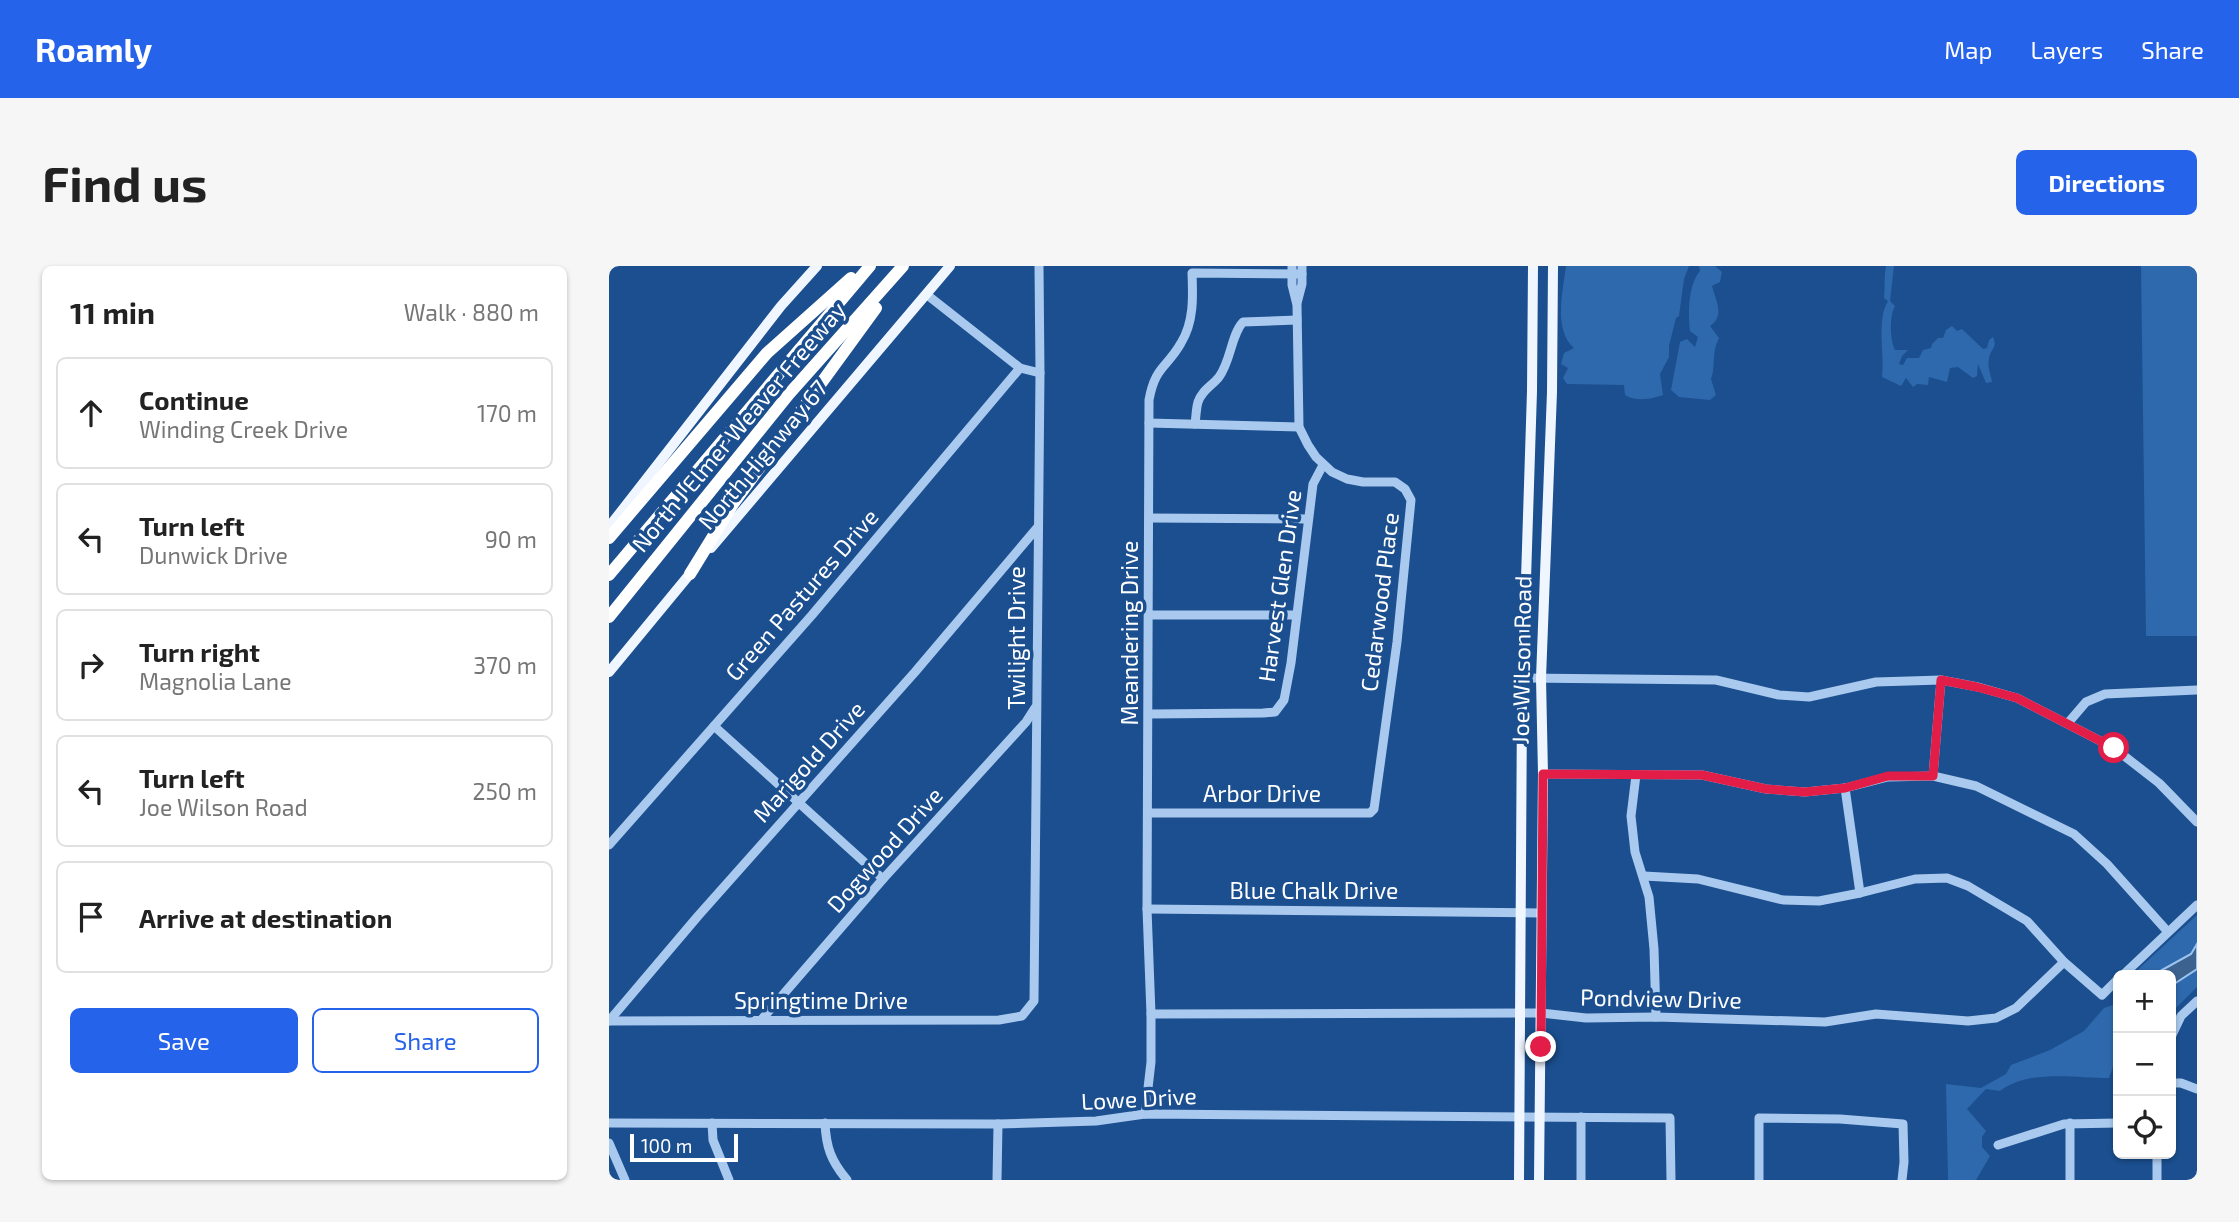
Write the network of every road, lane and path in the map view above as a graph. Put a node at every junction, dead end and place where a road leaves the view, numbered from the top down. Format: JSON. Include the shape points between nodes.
{"nodes":[{"id":1,"x":817,"y":266,"type":"edge"},
{"id":2,"x":865,"y":266,"type":"edge"},
{"id":3,"x":870,"y":266,"type":"edge"},
{"id":4,"x":905,"y":266,"type":"edge"},
{"id":5,"x":950,"y":266,"type":"edge"},
{"id":6,"x":1039,"y":266,"type":"edge"},
{"id":7,"x":1533,"y":266,"type":"edge"},
{"id":8,"x":1553,"y":266,"type":"edge"},
{"id":9,"x":1292,"y":270,"type":"edge"},
{"id":10,"x":1302,"y":270,"type":"edge"},
{"id":11,"x":926,"y":294,"type":"junction"},
{"id":12,"x":1297,"y":305,"type":"junction"},
{"id":13,"x":1297,"y":320,"type":"junction"},
{"id":14,"x":1020,"y":368,"type":"junction"},
{"id":15,"x":1040,"y":373,"type":"junction"},
{"id":16,"x":1149,"y":423,"type":"junction"},
{"id":17,"x":1195,"y":424,"type":"junction"},
{"id":18,"x":1299,"y":427,"type":"junction"},
{"id":19,"x":1323,"y":465,"type":"junction"},
{"id":20,"x":1149,"y":518,"type":"junction"},
{"id":21,"x":1307,"y":519,"type":"junction"},
{"id":22,"x":609,"y":527,"type":"edge"},
{"id":23,"x":1038,"y":528,"type":"junction"},
{"id":24,"x":609,"y":538,"type":"edge"},
{"id":25,"x":609,"y":575,"type":"edge"},
{"id":26,"x":689,"y":575,"type":"junction"},
{"id":27,"x":1149,"y":615,"type":"junction"},
{"id":28,"x":1295,"y":615,"type":"junction"},
{"id":29,"x":609,"y":617,"type":"edge"},
{"id":30,"x":609,"y":672,"type":"edge"},
{"id":31,"x":1523,"y":678,"type":"junction"},
{"id":32,"x":1541,"y":678,"type":"junction"},
{"id":33,"x":1941,"y":680,"type":"junction"},
{"id":34,"x":2197,"y":690,"type":"edge"},
{"id":35,"x":1036,"y":706,"type":"junction"},
{"id":36,"x":1150,"y":714,"type":"junction"},
{"id":37,"x":2068,"y":723,"type":"junction"},
{"id":38,"x":714,"y":726,"type":"junction"},
{"id":39,"x":1543,"y":774,"type":"junction"},
{"id":40,"x":1636,"y":775,"type":"junction"},
{"id":41,"x":1933,"y":776,"type":"junction"},
{"id":42,"x":1845,"y":788,"type":"junction"},
{"id":43,"x":799,"y":802,"type":"junction"},
{"id":44,"x":1374,"y":808,"type":"joint"},
{"id":45,"x":1148,"y":813,"type":"junction"},
{"id":46,"x":2197,"y":822,"type":"edge"},
{"id":47,"x":609,"y":845,"type":"edge"},
{"id":48,"x":1644,"y":876,"type":"junction"},
{"id":49,"x":883,"y":879,"type":"junction"},
{"id":50,"x":1860,"y":893,"type":"junction"},
{"id":51,"x":2197,"y":905,"type":"edge"},
{"id":52,"x":1147,"y":909,"type":"junction"},
{"id":53,"x":1520,"y":912,"type":"junction"},
{"id":54,"x":1540,"y":913,"type":"junction"},
{"id":55,"x":2168,"y":932,"type":"junction"},
{"id":56,"x":2064,"y":962,"type":"junction"},
{"id":57,"x":2128,"y":970,"type":"edge"},
{"id":58,"x":2113,"y":984,"type":"edge"},
{"id":59,"x":2197,"y":1001,"type":"edge"},
{"id":60,"x":1029,"y":1009,"type":"joint"},
{"id":61,"x":1521,"y":1013,"type":"junction"},
{"id":62,"x":1541,"y":1013,"type":"junction"},
{"id":63,"x":1151,"y":1014,"type":"junction"},
{"id":64,"x":1656,"y":1017,"type":"junction"},
{"id":65,"x":762,"y":1019,"type":"junction"},
{"id":66,"x":609,"y":1021,"type":"edge"},
{"id":67,"x":2173,"y":1033,"type":"edge"},
{"id":68,"x":2176,"y":1084,"type":"edge"},
{"id":69,"x":2197,"y":1089,"type":"edge"},
{"id":70,"x":1145,"y":1114,"type":"junction"},
{"id":71,"x":1519,"y":1117,"type":"junction"},
{"id":72,"x":1539,"y":1117,"type":"junction"},
{"id":73,"x":1581,"y":1117,"type":"junction"},
{"id":74,"x":609,"y":1123,"type":"edge"},
{"id":75,"x":712,"y":1123,"type":"junction"},
{"id":76,"x":825,"y":1123,"type":"junction"},
{"id":77,"x":2070,"y":1123,"type":"junction"},
{"id":78,"x":2113,"y":1123,"type":"edge"},
{"id":79,"x":998,"y":1124,"type":"junction"},
{"id":80,"x":609,"y":1143,"type":"edge"},
{"id":81,"x":1998,"y":1144,"type":"dead end"},
{"id":82,"x":2157,"y":1159,"type":"edge"},
{"id":83,"x":625,"y":1180,"type":"edge"},
{"id":84,"x":729,"y":1180,"type":"edge"},
{"id":85,"x":847,"y":1180,"type":"edge"},
{"id":86,"x":997,"y":1180,"type":"edge"},
{"id":87,"x":1519,"y":1180,"type":"edge"},
{"id":88,"x":1539,"y":1180,"type":"edge"},
{"id":89,"x":1581,"y":1180,"type":"edge"},
{"id":90,"x":1671,"y":1180,"type":"edge"},
{"id":91,"x":1759,"y":1180,"type":"edge"},
{"id":92,"x":1902,"y":1180,"type":"edge"},
{"id":93,"x":2070,"y":1180,"type":"edge"},
{"id":94,"x":2157,"y":1180,"type":"edge"}],
"edges":[{"from":1,"to":22,"type":"main road"},
{"from":2,"to":24,"type":"highway","via":[[767,353]]},
{"from":3,"to":25,"type":"highway","name":"North J Elmer Weaver Freeway"},
{"from":4,"to":26,"type":"highway","via":[[733,504]]},
{"from":4,"to":29,"type":"highway","name":"North J Elmer Weaver Freeway","via":[[789,394]]},
{"from":5,"to":11,"type":"main road","name":"North Highway 67"},
{"from":6,"to":15,"type":"street","name":"Twilight Drive"},
{"from":7,"to":31,"type":"main road","name":"Joe Wilson Road"},
{"from":8,"to":32,"type":"main road","name":"Joe Wilson Road"},
{"from":9,"to":10,"type":"street","name":"Meandering Drive"},
{"from":9,"to":12,"type":"street"},
{"from":9,"to":16,"type":"street","name":"Meandering Drive","via":[[1192,273],[1188,328],[1181,345],[1157,374],[1149,400]]},
{"from":10,"to":12,"type":"street"},
{"from":11,"to":14,"type":"street"},
{"from":11,"to":26,"type":"main road","name":"North Highway 67"},
{"from":12,"to":13,"type":"street"},
{"from":13,"to":17,"type":"street","via":[[1243,322],[1219,377],[1198,402]]},
{"from":13,"to":18,"type":"street"},
{"from":14,"to":15,"type":"street"},
{"from":14,"to":38,"type":"street","name":"Green Pastures Drive"},
{"from":15,"to":23,"type":"street","name":"Twilight Drive"},
{"from":16,"to":17,"type":"street"},
{"from":16,"to":20,"type":"street","name":"Meandering Drive"},
{"from":17,"to":18,"type":"street"},
{"from":18,"to":19,"type":"street"},
{"from":19,"to":21,"type":"street","name":"Harvest Glen Drive","via":[[1313,484]]},
{"from":19,"to":44,"type":"street","name":"Cedarwood Place","via":[[1363,482],[1395,482],[1411,500]]},
{"from":20,"to":21,"type":"street"},
{"from":20,"to":27,"type":"street","name":"Meandering Drive"},
{"from":21,"to":28,"type":"street","name":"Harvest Glen Drive"},
{"from":23,"to":35,"type":"street","name":"Twilight Drive"},
{"from":23,"to":43,"type":"street","name":"Marigold Drive"},
{"from":26,"to":30,"type":"main road","name":"North Highway 67"},
{"from":27,"to":28,"type":"street"},
{"from":27,"to":36,"type":"street","name":"Meandering Drive"},
{"from":28,"to":36,"type":"street","name":"Harvest Glen Drive","via":[[1284,700],[1275,712]]},
{"from":31,"to":32,"type":"street"},
{"from":31,"to":53,"type":"main road","name":"Joe Wilson Road"},
{"from":32,"to":33,"type":"street","via":[[1716,680],[1809,697],[1876,682]]},
{"from":32,"to":39,"type":"main road","name":"Joe Wilson Road"},
{"from":33,"to":37,"type":"street","via":[[2017,698]]},
{"from":33,"to":41,"type":"street"},
{"from":34,"to":37,"type":"street","via":[[2105,694],[2086,702]]},
{"from":35,"to":49,"type":"street","name":"Dogwood Drive"},
{"from":35,"to":60,"type":"street","name":"Twilight Drive","via":[[1035,994]]},
{"from":36,"to":45,"type":"street","name":"Meandering Drive"},
{"from":37,"to":46,"type":"street","via":[[2114,748],[2159,783]]},
{"from":38,"to":43,"type":"street"},
{"from":38,"to":47,"type":"street","name":"Green Pastures Drive"},
{"from":39,"to":40,"type":"street"},
{"from":39,"to":54,"type":"main road","name":"Joe Wilson Road"},
{"from":40,"to":42,"type":"street","via":[[1702,775],[1805,792]]},
{"from":40,"to":48,"type":"street","via":[[1631,816],[1635,852]]},
{"from":41,"to":42,"type":"street","via":[[1888,776]]},
{"from":41,"to":55,"type":"street","via":[[1976,786],[2074,834],[2108,863]]},
{"from":42,"to":50,"type":"street"},
{"from":43,"to":49,"type":"street"},
{"from":43,"to":66,"type":"street","name":"Marigold Drive"},
{"from":44,"to":45,"type":"street","name":"Arbor Drive","via":[[1370,813]]},
{"from":45,"to":52,"type":"street","name":"Meandering Drive"},
{"from":48,"to":50,"type":"street","via":[[1698,879],[1783,900],[1819,901]]},
{"from":48,"to":64,"type":"street","via":[[1654,949]]},
{"from":49,"to":65,"type":"street","name":"Dogwood Drive"},
{"from":50,"to":56,"type":"street","via":[[1915,879],[1947,878],[2027,920]]},
{"from":51,"to":55,"type":"street"},
{"from":52,"to":53,"type":"street","name":"Blue Chalk Drive"},
{"from":52,"to":63,"type":"street","name":"Meandering Drive"},
{"from":53,"to":54,"type":"street","name":"Blue Chalk Drive"},
{"from":53,"to":61,"type":"main road","name":"Joe Wilson Road"},
{"from":54,"to":62,"type":"main road","name":"Joe Wilson Road"},
{"from":55,"to":57,"type":"street"},
{"from":56,"to":58,"type":"street","via":[[2102,995]]},
{"from":56,"to":64,"type":"street","name":"Pondview Drive","via":[[2016,1008],[1996,1018],[1968,1021],[1877,1014],[1825,1022]]},
{"from":59,"to":67,"type":"street","via":[[2181,1016]]},
{"from":60,"to":65,"type":"street","name":"Springtime Drive","via":[[1014,1019],[999,1020]]},
{"from":61,"to":62,"type":"street","name":"Pondview Drive"},
{"from":61,"to":63,"type":"street","name":"Pondview Drive"},
{"from":61,"to":71,"type":"main road","name":"Joe Wilson Road"},
{"from":62,"to":64,"type":"street","name":"Pondview Drive"},
{"from":62,"to":72,"type":"main road","name":"Joe Wilson Road"},
{"from":63,"to":70,"type":"street","name":"Meandering Drive"},
{"from":65,"to":66,"type":"street","name":"Springtime Drive"},
{"from":68,"to":69,"type":"street"},
{"from":70,"to":71,"type":"street","name":"Lowe Drive"},
{"from":70,"to":79,"type":"street","name":"Lowe Drive","via":[[1096,1121]]},
{"from":71,"to":72,"type":"street","name":"Lowe Drive"},
{"from":71,"to":87,"type":"main road","name":"Joe Wilson Road"},
{"from":72,"to":73,"type":"street","name":"Lowe Drive"},
{"from":72,"to":88,"type":"main road","name":"Joe Wilson Road"},
{"from":73,"to":89,"type":"street"},
{"from":73,"to":90,"type":"street","name":"Lowe Drive","via":[[1670,1118]]},
{"from":74,"to":75,"type":"street","name":"Lowe Drive"},
{"from":75,"to":76,"type":"street","name":"Lowe Drive"},
{"from":75,"to":84,"type":"street","via":[[713,1140]]},
{"from":76,"to":79,"type":"street","name":"Lowe Drive"},
{"from":76,"to":85,"type":"street","via":[[826,1146]]},
{"from":77,"to":78,"type":"street"},
{"from":77,"to":81,"type":"street"},
{"from":77,"to":93,"type":"street"},
{"from":79,"to":86,"type":"street"},
{"from":80,"to":83,"type":"street"},
{"from":82,"to":94,"type":"street"},
{"from":91,"to":92,"type":"street","via":[[1759,1118],[1903,1124]]}]}
